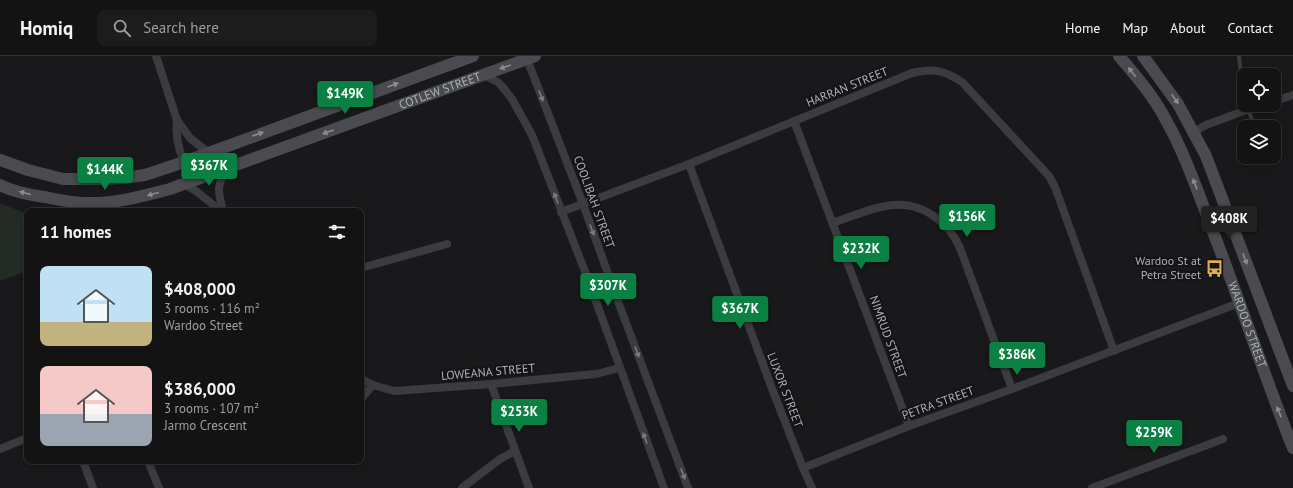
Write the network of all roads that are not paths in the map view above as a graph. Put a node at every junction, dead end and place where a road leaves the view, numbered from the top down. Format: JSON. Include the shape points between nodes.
{"nodes":[{"id":1,"x":156,"y":56,"type":"edge"},
{"id":2,"x":473,"y":56,"type":"edge"},
{"id":3,"x":1119,"y":56,"type":"edge"},
{"id":4,"x":1143,"y":56,"type":"edge"},
{"id":5,"x":529,"y":57,"type":"edge"},
{"id":6,"x":1239,"y":57,"type":"edge"},
{"id":7,"x":1240,"y":68,"type":"edge"},
{"id":8,"x":483,"y":75,"type":"junction"},
{"id":9,"x":1293,"y":96,"type":"edge"},
{"id":10,"x":1281,"y":99,"type":"edge"},
{"id":11,"x":1237,"y":111,"type":"edge"},
{"id":12,"x":177,"y":120,"type":"junction"},
{"id":13,"x":794,"y":122,"type":"junction"},
{"id":14,"x":1194,"y":132,"type":"junction"},
{"id":15,"x":208,"y":153,"type":"junction"},
{"id":16,"x":0,"y":160,"type":"edge"},
{"id":17,"x":184,"y":162,"type":"junction"},
{"id":18,"x":689,"y":164,"type":"junction"},
{"id":19,"x":233,"y":166,"type":"junction"},
{"id":20,"x":184,"y":184,"type":"junction"},
{"id":21,"x":0,"y":185,"type":"edge"},
{"id":22,"x":583,"y":204,"type":"junction"},
{"id":23,"x":218,"y":208,"type":"edge"},
{"id":24,"x":222,"y":208,"type":"edge"},
{"id":25,"x":561,"y":212,"type":"junction"},
{"id":26,"x":833,"y":223,"type":"junction"},
{"id":27,"x":446,"y":244,"type":"dead end"},
{"id":28,"x":364,"y":267,"type":"edge"},
{"id":29,"x":1239,"y":303,"type":"junction"},
{"id":30,"x":1114,"y":351,"type":"junction"},
{"id":31,"x":619,"y":368,"type":"junction"},
{"id":32,"x":364,"y":380,"type":"edge"},
{"id":33,"x":491,"y":384,"type":"junction"},
{"id":34,"x":373,"y":385,"type":"junction"},
{"id":35,"x":1293,"y":386,"type":"edge"},
{"id":36,"x":1012,"y":389,"type":"junction"},
{"id":37,"x":364,"y":396,"type":"edge"},
{"id":38,"x":909,"y":426,"type":"junction"},
{"id":39,"x":24,"y":439,"type":"edge"},
{"id":40,"x":1223,"y":439,"type":"dead end"},
{"id":41,"x":1293,"y":448,"type":"edge"},
{"id":42,"x":0,"y":449,"type":"edge"},
{"id":43,"x":515,"y":451,"type":"junction"},
{"id":44,"x":84,"y":464,"type":"edge"},
{"id":45,"x":149,"y":464,"type":"edge"},
{"id":46,"x":803,"y":468,"type":"junction"},
{"id":47,"x":93,"y":488,"type":"edge"},
{"id":48,"x":159,"y":488,"type":"edge"},
{"id":49,"x":462,"y":488,"type":"edge"},
{"id":50,"x":529,"y":488,"type":"edge"},
{"id":51,"x":664,"y":488,"type":"edge"},
{"id":52,"x":688,"y":488,"type":"edge"},
{"id":53,"x":812,"y":488,"type":"edge"},
{"id":54,"x":1092,"y":488,"type":"edge"}],
"edges":[{"from":1,"to":12,"type":"street"},
{"from":15,"to":2,"type":"main road","name":"COTLEW STREET","one_way":true},
{"from":29,"to":3,"type":"main road","name":"WARDOO STREET","one_way":true,"via":[[1176,140],[1158,108]]},
{"from":4,"to":14,"type":"main road","name":"WARDOO STREET","one_way":true,"via":[[1178,104]]},
{"from":5,"to":8,"type":"main road","name":"COTLEW STREET","one_way":true},
{"from":5,"to":22,"type":"street","name":"COOLIBAH STREET","one_way":true},
{"from":6,"to":7,"type":"lane"},
{"from":8,"to":19,"type":"main road","name":"COTLEW STREET","one_way":true},
{"from":25,"to":8,"type":"street","one_way":true,"via":[[532,134],[502,86]]},
{"from":9,"to":10,"type":"street"},
{"from":11,"to":14,"type":"street"},
{"from":12,"to":15,"type":"street","via":[[190,138]]},
{"from":12,"to":17,"type":"street","via":[[175,131]]},
{"from":13,"to":18,"type":"street","name":"HARRAN STREET"},
{"from":13,"to":26,"type":"street","name":"NIMRUD STREET"},
{"from":13,"to":30,"type":"street","name":"HARRAN STREET","via":[[921,71],[937,70],[962,82],[1044,170],[1053,183]]},
{"from":14,"to":35,"type":"main road","name":"WARDOO STREET","one_way":true,"via":[[1206,156]]},
{"from":15,"to":17,"type":"main road","name":"COTLEW STREET"},
{"from":16,"to":17,"type":"main road","name":"COTLEW STREET","via":[[63,179],[124,178],[145,175]]},
{"from":17,"to":19,"type":"main road","via":[[192,169],[198,170],[226,162]]},
{"from":18,"to":22,"type":"street","name":"HARRAN STREET"},
{"from":18,"to":46,"type":"street","name":"LUXOR STREET"},
{"from":19,"to":20,"type":"main road","name":"COTLEW STREET"},
{"from":19,"to":24,"type":"street","via":[[219,185]]},
{"from":20,"to":21,"type":"main road","name":"COTLEW STREET","one_way":true,"via":[[142,197],[88,203],[37,196]]},
{"from":20,"to":23,"type":"street"},
{"from":22,"to":25,"type":"street","name":"HARRAN STREET"},
{"from":22,"to":52,"type":"street","name":"COOLIBAH STREET","one_way":true},
{"from":25,"to":31,"type":"street"},
{"from":26,"to":36,"type":"street","via":[[874,209],[896,205],[923,210],[946,225],[960,248]]},
{"from":26,"to":38,"type":"street","name":"NIMRUD STREET"},
{"from":27,"to":28,"type":"street"},
{"from":29,"to":30,"type":"street","name":"PETRA STREET"},
{"from":41,"to":29,"type":"main road","name":"WARDOO STREET","one_way":true},
{"from":30,"to":36,"type":"street","name":"PETRA STREET"},
{"from":31,"to":33,"type":"street","name":"LOWEANA STREET","via":[[596,374]]},
{"from":51,"to":31,"type":"street","one_way":true},
{"from":32,"to":34,"type":"street","name":"LOWEANA STREET"},
{"from":33,"to":34,"type":"street","name":"LOWEANA STREET","via":[[394,391]]},
{"from":33,"to":43,"type":"street"},
{"from":34,"to":37,"type":"street"},
{"from":36,"to":38,"type":"street","name":"PETRA STREET"},
{"from":38,"to":46,"type":"street","name":"PETRA STREET"},
{"from":39,"to":42,"type":"street"},
{"from":40,"to":54,"type":"street"},
{"from":43,"to":49,"type":"street","via":[[500,459]]},
{"from":43,"to":50,"type":"street"},
{"from":44,"to":47,"type":"street"},
{"from":45,"to":48,"type":"street"},
{"from":46,"to":53,"type":"street","name":"LUXOR STREET"}]}
